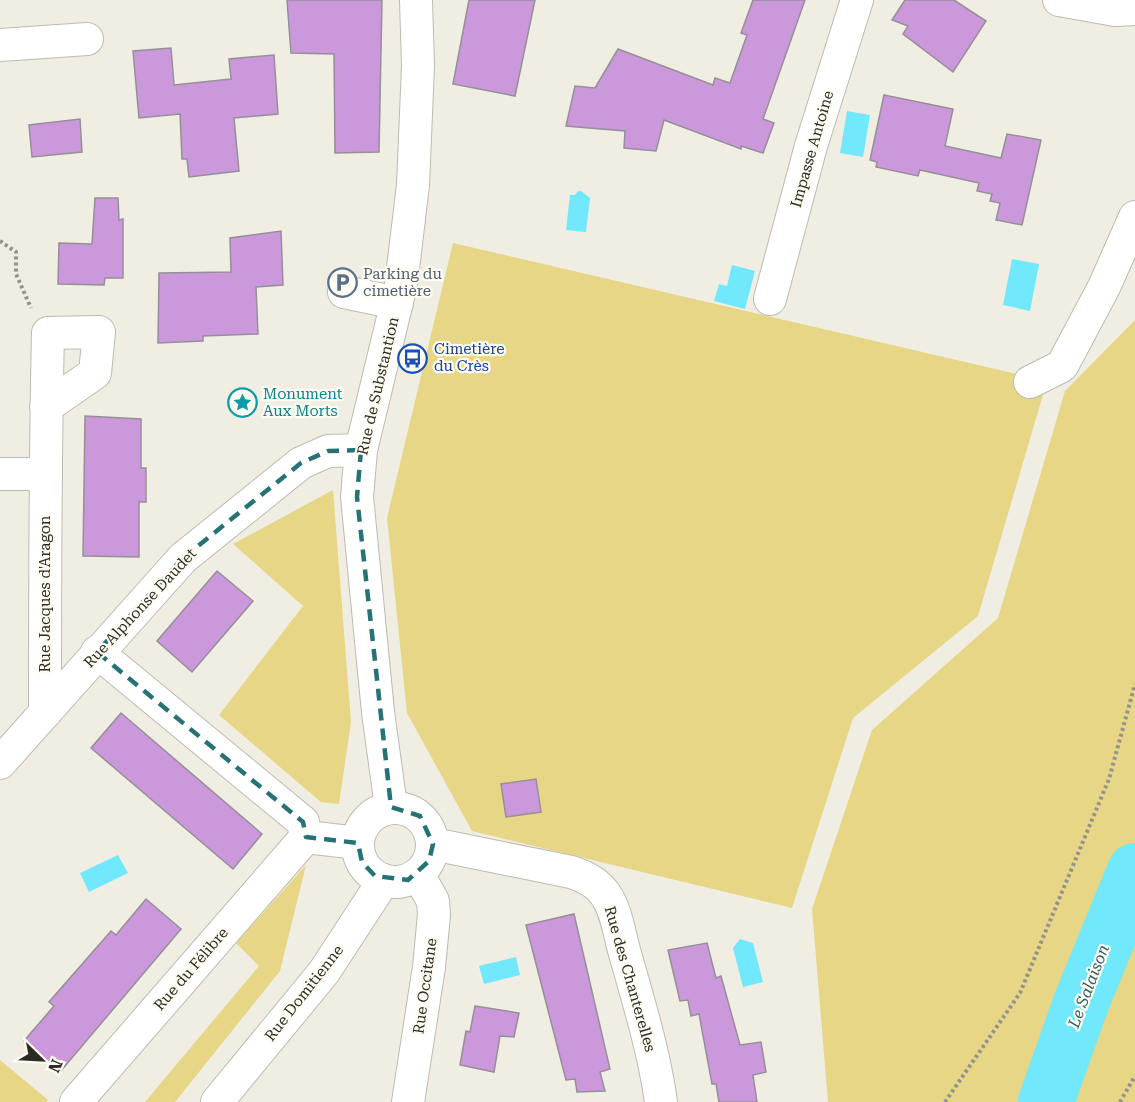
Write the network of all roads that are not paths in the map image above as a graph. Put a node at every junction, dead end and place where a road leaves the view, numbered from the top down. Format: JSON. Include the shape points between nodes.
{"nodes":[{"id":1,"x":416,"y":0,"type":"edge"},
{"id":2,"x":857,"y":0,"type":"edge"},
{"id":3,"x":1059,"y":0,"type":"edge"},
{"id":4,"x":1135,"y":9,"type":"edge"},
{"id":5,"x":87,"y":39,"type":"dead end"},
{"id":6,"x":0,"y":45,"type":"edge"},
{"id":7,"x":1135,"y":217,"type":"edge"},
{"id":8,"x":344,"y":292,"type":"dead end"},
{"id":9,"x":770,"y":299,"type":"dead end"},
{"id":10,"x":397,"y":303,"type":"junction"},
{"id":11,"x":1030,"y":382,"type":"dead end"},
{"id":12,"x":46,"y":406,"type":"junction"},
{"id":13,"x":361,"y":450,"type":"junction"},
{"id":14,"x":0,"y":474,"type":"edge"},
{"id":15,"x":46,"y":474,"type":"junction"},
{"id":16,"x":98,"y":652,"type":"junction"},
{"id":17,"x":45,"y":713,"type":"junction"},
{"id":18,"x":0,"y":763,"type":"edge"},
{"id":19,"x":391,"y":807,"type":"junction"},
{"id":20,"x":306,"y":837,"type":"junction"},
{"id":21,"x":358,"y":843,"type":"junction"},
{"id":22,"x":433,"y":844,"type":"junction"},
{"id":23,"x":418,"y":874,"type":"junction"},
{"id":24,"x":384,"y":880,"type":"junction"},
{"id":25,"x":76,"y":1102,"type":"edge"},
{"id":26,"x":217,"y":1102,"type":"edge"},
{"id":27,"x":408,"y":1102,"type":"edge"},
{"id":28,"x":661,"y":1102,"type":"edge"}],
"edges":[{"from":1,"to":10,"type":"street","name":"Rue de Substantion","via":[[418,66],[413,185]]},
{"from":2,"to":9,"type":"street","name":"Impasse Antoine","via":[[811,146]]},
{"from":3,"to":4,"type":"street","via":[[1115,10]]},
{"from":5,"to":6,"type":"street"},
{"from":7,"to":11,"type":"street","via":[[1062,366]]},
{"from":8,"to":10,"type":"street"},
{"from":10,"to":13,"type":"street","name":"Rue de Substantion"},
{"from":12,"to":12,"type":"street","name":"Rue Jacques d'Aragon","via":[[95,373],[99,332],[48,333]]},
{"from":12,"to":15,"type":"street","name":"Rue Jacques d'Aragon"},
{"from":13,"to":16,"type":"street","name":"Rue Alphonse Daudet","via":[[328,451],[301,463],[183,558]]},
{"from":13,"to":19,"type":"street","name":"Rue de Substantion","via":[[357,498]]},
{"from":14,"to":15,"type":"street"},
{"from":15,"to":17,"type":"street","name":"Rue Jacques d'Aragon"},
{"from":16,"to":17,"type":"street","name":"Rue Alphonse Daudet"},
{"from":16,"to":20,"type":"street","via":[[303,822]]},
{"from":17,"to":18,"type":"street","name":"Rue Alphonse Daudet"},
{"from":19,"to":21,"type":"street","via":[[368,819],[360,830]]},
{"from":19,"to":22,"type":"street","via":[[406,808],[420,816]]},
{"from":20,"to":21,"type":"street"},
{"from":20,"to":25,"type":"street","name":"Rue du Félibre"},
{"from":21,"to":24,"type":"street","via":[[362,862]]},
{"from":22,"to":23,"type":"street","via":[[429,861]]},
{"from":22,"to":28,"type":"street","name":"Rue des Chanterelles","via":[[571,872],[586,877],[604,892],[630,972]]},
{"from":23,"to":24,"type":"street","via":[[408,880]]},
{"from":23,"to":27,"type":"street","name":"Rue Occitane","via":[[433,901],[434,915]]},
{"from":24,"to":26,"type":"street","name":"Rue Domitienne","via":[[324,972]]}]}
